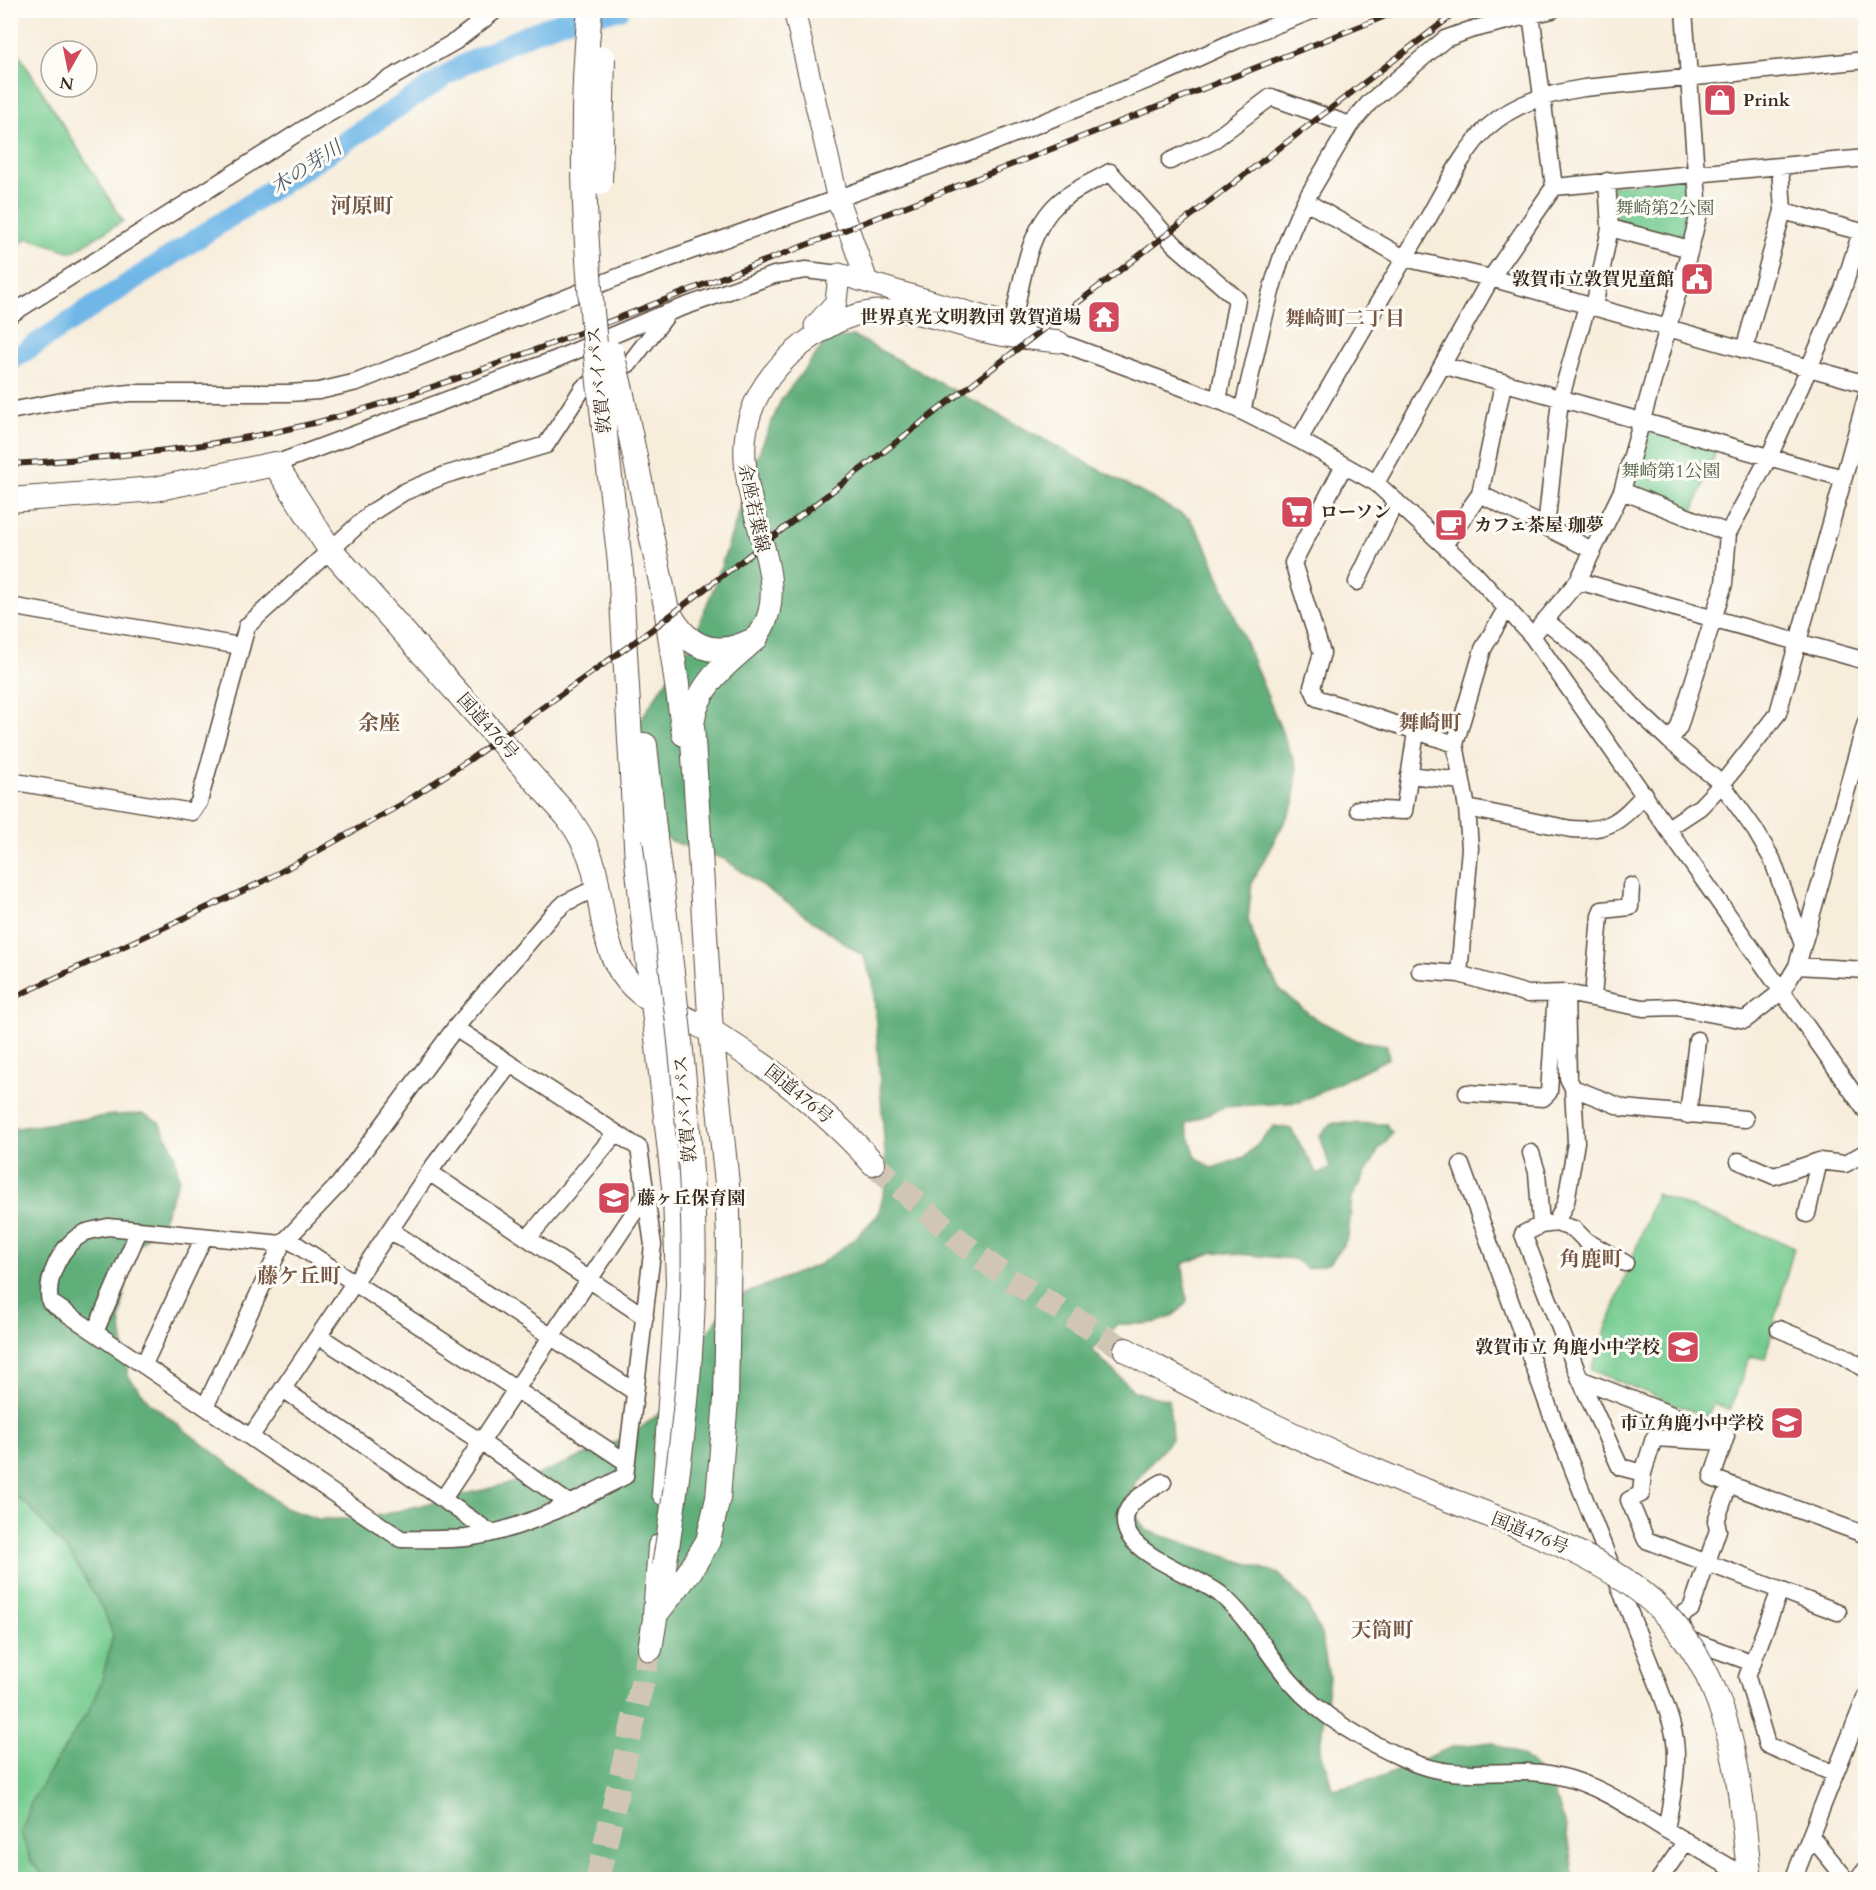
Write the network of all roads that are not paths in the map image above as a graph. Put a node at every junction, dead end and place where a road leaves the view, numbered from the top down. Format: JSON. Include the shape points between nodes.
{"nodes":[{"id":1,"x":496,"y":10,"type":"edge"},
{"id":2,"x":584,"y":10,"type":"edge"},
{"id":3,"x":590,"y":10,"type":"edge"},
{"id":4,"x":607,"y":10,"type":"edge"},
{"id":5,"x":1314,"y":10,"type":"edge"},
{"id":6,"x":1552,"y":10,"type":"edge"},
{"id":7,"x":1684,"y":10,"type":"edge"},
{"id":8,"x":795,"y":12,"type":"edge"},
{"id":9,"x":1531,"y":14,"type":"junction"},
{"id":10,"x":1866,"y":60,"type":"edge"},
{"id":11,"x":1688,"y":76,"type":"junction"},
{"id":12,"x":1543,"y":95,"type":"junction"},
{"id":13,"x":1350,"y":125,"type":"junction"},
{"id":14,"x":583,"y":140,"type":"junction"},
{"id":15,"x":1866,"y":158,"type":"edge"},
{"id":16,"x":1170,"y":161,"type":"dead end"},
{"id":17,"x":1780,"y":166,"type":"junction"},
{"id":18,"x":1696,"y":173,"type":"junction"},
{"id":19,"x":1607,"y":181,"type":"junction"},
{"id":20,"x":1554,"y":187,"type":"junction"},
{"id":21,"x":838,"y":200,"type":"junction"},
{"id":22,"x":1305,"y":201,"type":"junction"},
{"id":23,"x":1783,"y":211,"type":"junction"},
{"id":24,"x":1610,"y":228,"type":"junction"},
{"id":25,"x":1863,"y":233,"type":"edge"},
{"id":26,"x":1690,"y":249,"type":"junction"},
{"id":27,"x":1404,"y":258,"type":"junction"},
{"id":28,"x":839,"y":274,"type":"junction"},
{"id":29,"x":1491,"y":278,"type":"junction"},
{"id":30,"x":867,"y":282,"type":"junction"},
{"id":31,"x":1591,"y":307,"type":"junction"},
{"id":32,"x":669,"y":312,"type":"junction"},
{"id":33,"x":10,"y":315,"type":"edge"},
{"id":34,"x":1012,"y":324,"type":"junction"},
{"id":35,"x":1667,"y":328,"type":"junction"},
{"id":36,"x":1059,"y":342,"type":"junction"},
{"id":37,"x":1744,"y":350,"type":"junction"},
{"id":38,"x":793,"y":352,"type":"junction"},
{"id":39,"x":1442,"y":365,"type":"junction"},
{"id":40,"x":1809,"y":368,"type":"junction"},
{"id":41,"x":1503,"y":384,"type":"junction"},
{"id":42,"x":1866,"y":384,"type":"edge"},
{"id":43,"x":612,"y":391,"type":"junction"},
{"id":44,"x":1866,"y":398,"type":"edge"},
{"id":45,"x":1218,"y":400,"type":"junction"},
{"id":46,"x":1560,"y":400,"type":"junction"},
{"id":47,"x":10,"y":411,"type":"edge"},
{"id":48,"x":1242,"y":411,"type":"junction"},
{"id":49,"x":1642,"y":421,"type":"junction"},
{"id":50,"x":1299,"y":440,"type":"junction"},
{"id":51,"x":1769,"y":457,"type":"junction"},
{"id":52,"x":275,"y":465,"type":"junction"},
{"id":53,"x":1344,"y":465,"type":"junction"},
{"id":54,"x":1843,"y":478,"type":"junction"},
{"id":55,"x":1376,"y":483,"type":"junction"},
{"id":56,"x":1622,"y":491,"type":"junction"},
{"id":57,"x":1480,"y":494,"type":"junction"},
{"id":58,"x":10,"y":500,"type":"edge"},
{"id":59,"x":1396,"y":501,"type":"junction"},
{"id":60,"x":1546,"y":527,"type":"junction"},
{"id":61,"x":1728,"y":533,"type":"junction"},
{"id":62,"x":1444,"y":545,"type":"junction"},
{"id":63,"x":329,"y":549,"type":"junction"},
{"id":64,"x":1592,"y":550,"type":"junction"},
{"id":65,"x":620,"y":565,"type":"junction"},
{"id":66,"x":1578,"y":581,"type":"junction"},
{"id":67,"x":1357,"y":582,"type":"dead end"},
{"id":68,"x":10,"y":606,"type":"edge"},
{"id":69,"x":666,"y":606,"type":"junction"},
{"id":70,"x":1507,"y":607,"type":"junction"},
{"id":71,"x":1715,"y":619,"type":"junction"},
{"id":72,"x":1545,"y":620,"type":"junction"},
{"id":73,"x":1532,"y":636,"type":"junction"},
{"id":74,"x":756,"y":638,"type":"junction"},
{"id":75,"x":1797,"y":642,"type":"junction"},
{"id":76,"x":240,"y":646,"type":"junction"},
{"id":77,"x":1866,"y":661,"type":"edge"},
{"id":78,"x":1866,"y":722,"type":"edge"},
{"id":79,"x":1416,"y":732,"type":"junction"},
{"id":80,"x":1670,"y":741,"type":"junction"},
{"id":81,"x":1455,"y":744,"type":"junction"},
{"id":82,"x":645,"y":748,"type":"junction"},
{"id":83,"x":1409,"y":775,"type":"junction"},
{"id":84,"x":10,"y":781,"type":"edge"},
{"id":85,"x":1461,"y":781,"type":"junction"},
{"id":86,"x":1722,"y":784,"type":"junction"},
{"id":87,"x":1645,"y":794,"type":"junction"},
{"id":88,"x":1467,"y":808,"type":"junction"},
{"id":89,"x":1358,"y":809,"type":"dead end"},
{"id":90,"x":1668,"y":828,"type":"junction"},
{"id":91,"x":698,"y":834,"type":"junction"},
{"id":92,"x":1631,"y":886,"type":"dead end"},
{"id":93,"x":598,"y":887,"type":"junction"},
{"id":94,"x":1802,"y":942,"type":"junction"},
{"id":95,"x":1797,"y":966,"type":"junction"},
{"id":96,"x":1420,"y":970,"type":"dead end"},
{"id":97,"x":1866,"y":970,"type":"edge"},
{"id":98,"x":1459,"y":974,"type":"junction"},
{"id":99,"x":1782,"y":991,"type":"junction"},
{"id":100,"x":1561,"y":993,"type":"junction"},
{"id":101,"x":1593,"y":997,"type":"junction"},
{"id":102,"x":652,"y":1001,"type":"junction"},
{"id":103,"x":455,"y":1028,"type":"junction"},
{"id":104,"x":711,"y":1031,"type":"junction"},
{"id":105,"x":1697,"y":1040,"type":"dead end"},
{"id":106,"x":510,"y":1064,"type":"junction"},
{"id":107,"x":1573,"y":1088,"type":"junction"},
{"id":108,"x":1467,"y":1093,"type":"dead end"},
{"id":109,"x":1866,"y":1111,"type":"edge"},
{"id":110,"x":1688,"y":1115,"type":"junction"},
{"id":111,"x":1745,"y":1119,"type":"dead end"},
{"id":112,"x":616,"y":1133,"type":"junction"},
{"id":113,"x":1866,"y":1152,"type":"edge"},
{"id":114,"x":1531,"y":1153,"type":"dead end"},
{"id":115,"x":1739,"y":1161,"type":"dead end"},
{"id":116,"x":1819,"y":1161,"type":"junction"},
{"id":117,"x":873,"y":1163,"type":"tunnel mouth"},
{"id":118,"x":1461,"y":1165,"type":"dead end"},
{"id":119,"x":429,"y":1172,"type":"junction"},
{"id":120,"x":647,"y":1192,"type":"junction"},
{"id":121,"x":1807,"y":1214,"type":"dead end"},
{"id":122,"x":1548,"y":1224,"type":"junction"},
{"id":123,"x":139,"y":1230,"type":"junction"},
{"id":124,"x":390,"y":1230,"type":"junction"},
{"id":125,"x":204,"y":1237,"type":"junction"},
{"id":126,"x":528,"y":1238,"type":"junction"},
{"id":127,"x":285,"y":1242,"type":"junction"},
{"id":128,"x":1624,"y":1263,"type":"dead end"},
{"id":129,"x":589,"y":1279,"type":"junction"},
{"id":130,"x":354,"y":1283,"type":"junction"},
{"id":131,"x":645,"y":1317,"type":"junction"},
{"id":132,"x":1779,"y":1329,"type":"dead end"},
{"id":133,"x":95,"y":1332,"type":"junction"},
{"id":134,"x":319,"y":1336,"type":"junction"},
{"id":135,"x":551,"y":1336,"type":"junction"},
{"id":136,"x":1126,"y":1350,"type":"tunnel mouth"},
{"id":137,"x":144,"y":1364,"type":"junction"},
{"id":138,"x":1866,"y":1370,"type":"edge"},
{"id":139,"x":1580,"y":1379,"type":"junction"},
{"id":140,"x":283,"y":1389,"type":"junction"},
{"id":141,"x":516,"y":1389,"type":"junction"},
{"id":142,"x":635,"y":1392,"type":"junction"},
{"id":143,"x":206,"y":1405,"type":"junction"},
{"id":144,"x":251,"y":1436,"type":"junction"},
{"id":145,"x":481,"y":1442,"type":"junction"},
{"id":146,"x":1724,"y":1442,"type":"junction"},
{"id":147,"x":626,"y":1462,"type":"junction"},
{"id":148,"x":1643,"y":1473,"type":"junction"},
{"id":149,"x":1163,"y":1482,"type":"dead end"},
{"id":150,"x":1729,"y":1484,"type":"junction"},
{"id":151,"x":443,"y":1499,"type":"junction"},
{"id":152,"x":570,"y":1504,"type":"junction"},
{"id":153,"x":490,"y":1532,"type":"junction"},
{"id":154,"x":1866,"y":1535,"type":"edge"},
{"id":155,"x":1707,"y":1563,"type":"junction"},
{"id":156,"x":661,"y":1567,"type":"junction"},
{"id":157,"x":1780,"y":1590,"type":"junction"},
{"id":158,"x":1838,"y":1612,"type":"dead end"},
{"id":159,"x":656,"y":1615,"type":"junction"},
{"id":160,"x":650,"y":1649,"type":"tunnel mouth"},
{"id":161,"x":1752,"y":1663,"type":"junction"},
{"id":162,"x":1864,"y":1704,"type":"edge"},
{"id":163,"x":1835,"y":1774,"type":"junction"},
{"id":164,"x":1666,"y":1830,"type":"junction"},
{"id":165,"x":1811,"y":1836,"type":"junction"},
{"id":166,"x":1686,"y":1842,"type":"junction"},
{"id":167,"x":1866,"y":1869,"type":"edge"},
{"id":168,"x":1750,"y":1879,"type":"edge"},
{"id":169,"x":1659,"y":1880,"type":"edge"},
{"id":170,"x":1793,"y":1880,"type":"edge"},
{"id":171,"x":1847,"y":1880,"type":"edge"},
{"id":172,"x":1858,"y":1880,"type":"edge"}],
"edges":[{"from":1,"to":33,"type":"street","via":[[456,41],[321,118]]},
{"from":2,"to":14,"type":"highway","bridge":true},
{"from":3,"to":14,"type":"highway","name":"敦賀バイパス","bridge":true},
{"from":4,"to":43,"type":"highway","name":"敦賀バイパス","bridge":true,"via":[[600,143]]},
{"from":5,"to":21,"type":"street","via":[[979,148]]},
{"from":6,"to":9,"type":"street"},
{"from":7,"to":11,"type":"street"},
{"from":8,"to":21,"type":"main road"},
{"from":9,"to":12,"type":"street"},
{"from":9,"to":13,"type":"street","via":[[1445,39],[1370,102]]},
{"from":10,"to":11,"type":"street"},
{"from":11,"to":12,"type":"street"},
{"from":11,"to":18,"type":"street"},
{"from":12,"to":20,"type":"street"},
{"from":12,"to":27,"type":"street","via":[[1508,113],[1473,144]]},
{"from":13,"to":16,"type":"street","via":[[1271,97],[1210,142]]},
{"from":13,"to":22,"type":"street"},
{"from":14,"to":43,"type":"highway","name":"敦賀バイパス","bridge":true,"via":[[591,307]]},
{"from":15,"to":17,"type":"street"},
{"from":17,"to":18,"type":"street"},
{"from":17,"to":23,"type":"street"},
{"from":18,"to":19,"type":"street"},
{"from":18,"to":26,"type":"street","via":[[1699,213]]},
{"from":19,"to":20,"type":"street"},
{"from":19,"to":24,"type":"street"},
{"from":20,"to":29,"type":"street"},
{"from":21,"to":30,"type":"main road"},
{"from":21,"to":47,"type":"street","via":[[623,275],[357,382],[299,392],[130,393]]},
{"from":22,"to":27,"type":"street"},
{"from":22,"to":48,"type":"street","via":[[1289,234],[1266,302]]},
{"from":23,"to":25,"type":"street"},
{"from":23,"to":37,"type":"street"},
{"from":24,"to":26,"type":"street"},
{"from":24,"to":31,"type":"street"},
{"from":25,"to":40,"type":"street"},
{"from":26,"to":35,"type":"street"},
{"from":27,"to":29,"type":"street"},
{"from":27,"to":50,"type":"street"},
{"from":28,"to":30,"type":"main road"},
{"from":28,"to":32,"type":"street","via":[[806,270],[784,273]]},
{"from":28,"to":38,"type":"main road","name":"余座若葉線","via":[[835,304]]},
{"from":29,"to":31,"type":"street"},
{"from":29,"to":39,"type":"street"},
{"from":30,"to":34,"type":"main road"},
{"from":31,"to":35,"type":"street"},
{"from":31,"to":46,"type":"street"},
{"from":32,"to":52,"type":"street","via":[[554,360]]},
{"from":32,"to":63,"type":"street","via":[[630,363],[583,388],[546,445],[404,492],[371,513]]},
{"from":34,"to":36,"type":"main road"},
{"from":34,"to":45,"type":"street","via":[[1042,222],[1059,201],[1110,172],[1174,244],[1237,299]]},
{"from":35,"to":37,"type":"street"},
{"from":35,"to":49,"type":"street"},
{"from":36,"to":38,"type":"main road","name":"余座若葉線","via":[[990,333],[901,312],[875,311],[837,321]]},
{"from":36,"to":45,"type":"street"},
{"from":37,"to":40,"type":"street"},
{"from":38,"to":74,"type":"main road","name":"余座若葉線","via":[[756,398],[744,441],[750,496],[771,585],[768,617]]},
{"from":39,"to":41,"type":"street"},
{"from":39,"to":55,"type":"street"},
{"from":40,"to":42,"type":"street"},
{"from":40,"to":51,"type":"street"},
{"from":41,"to":46,"type":"street"},
{"from":41,"to":57,"type":"street"},
{"from":43,"to":65,"type":"highway","name":"敦賀バイパス"},
{"from":43,"to":69,"type":"highway"},
{"from":43,"to":82,"type":"highway","name":"敦賀バイパス"},
{"from":44,"to":54,"type":"street"},
{"from":45,"to":48,"type":"street"},
{"from":46,"to":49,"type":"street"},
{"from":46,"to":60,"type":"street"},
{"from":48,"to":50,"type":"street"},
{"from":49,"to":51,"type":"street"},
{"from":49,"to":56,"type":"street"},
{"from":50,"to":53,"type":"street"},
{"from":51,"to":54,"type":"street"},
{"from":51,"to":61,"type":"street"},
{"from":52,"to":58,"type":"highway","via":[[155,489]]},
{"from":52,"to":63,"type":"highway","name":"国道476号"},
{"from":53,"to":55,"type":"street"},
{"from":53,"to":79,"type":"street","via":[[1293,563],[1322,653],[1312,687],[1317,698]]},
{"from":54,"to":75,"type":"street"},
{"from":55,"to":59,"type":"street"},
{"from":56,"to":61,"type":"street"},
{"from":56,"to":64,"type":"street"},
{"from":57,"to":60,"type":"street"},
{"from":57,"to":62,"type":"street"},
{"from":59,"to":62,"type":"street"},
{"from":59,"to":67,"type":"street"},
{"from":60,"to":64,"type":"street"},
{"from":61,"to":71,"type":"street","via":[[1724,584]]},
{"from":62,"to":70,"type":"street"},
{"from":63,"to":76,"type":"street","via":[[247,626]]},
{"from":63,"to":93,"type":"highway","name":"国道476号","via":[[567,816],[588,849]]},
{"from":64,"to":66,"type":"street"},
{"from":65,"to":82,"type":"highway","name":"敦賀バイパス"},
{"from":65,"to":102,"type":"highway","via":[[637,862]]},
{"from":66,"to":71,"type":"street"},
{"from":66,"to":72,"type":"street"},
{"from":68,"to":76,"type":"street"},
{"from":69,"to":74,"type":"highway","via":[[677,628],[702,646],[727,649]]},
{"from":69,"to":91,"type":"highway"},
{"from":70,"to":73,"type":"street"},
{"from":70,"to":81,"type":"street","via":[[1483,648]]},
{"from":71,"to":75,"type":"street"},
{"from":71,"to":80,"type":"street","via":[[1679,727]]},
{"from":72,"to":73,"type":"street"},
{"from":72,"to":80,"type":"street","via":[[1585,653]]},
{"from":73,"to":87,"type":"street"},
{"from":74,"to":91,"type":"highway","via":[[705,685],[693,712]]},
{"from":75,"to":77,"type":"street"},
{"from":75,"to":86,"type":"street","via":[[1778,713]]},
{"from":76,"to":84,"type":"street","via":[[200,802],[192,813]]},
{"from":78,"to":94,"type":"street"},
{"from":79,"to":81,"type":"street"},
{"from":79,"to":83,"type":"street"},
{"from":80,"to":86,"type":"street"},
{"from":81,"to":85,"type":"street"},
{"from":82,"to":156,"type":"highway","name":"敦賀バイパス","bridge":true,"via":[[678,1021],[693,1220],[689,1371],[678,1475]]},
{"from":83,"to":85,"type":"street"},
{"from":83,"to":89,"type":"street","via":[[1404,811]]},
{"from":85,"to":88,"type":"street"},
{"from":86,"to":90,"type":"street","via":[[1700,807]]},
{"from":86,"to":94,"type":"street","via":[[1772,859]]},
{"from":87,"to":88,"type":"street","via":[[1621,820],[1589,831]]},
{"from":87,"to":90,"type":"street"},
{"from":88,"to":98,"type":"street","via":[[1470,848]]},
{"from":90,"to":99,"type":"street"},
{"from":91,"to":104,"type":"highway"},
{"from":92,"to":101,"type":"street","via":[[1630,908],[1602,910]]},
{"from":93,"to":102,"type":"highway","name":"国道476号","via":[[612,955],[629,982]]},
{"from":93,"to":103,"type":"street","via":[[565,903],[552,915]]},
{"from":94,"to":95,"type":"street"},
{"from":95,"to":97,"type":"street"},
{"from":95,"to":99,"type":"street"},
{"from":96,"to":98,"type":"street"},
{"from":98,"to":100,"type":"street","via":[[1528,994]]},
{"from":99,"to":101,"type":"street","via":[[1745,1020]]},
{"from":99,"to":109,"type":"street"},
{"from":100,"to":101,"type":"street"},
{"from":100,"to":107,"type":"street","via":[[1568,1078]]},
{"from":100,"to":108,"type":"street","via":[[1549,1092],[1543,1098]]},
{"from":102,"to":104,"type":"highway","name":"国道476号"},
{"from":102,"to":156,"type":"highway","via":[[675,1196],[678,1283]]},
{"from":103,"to":106,"type":"street"},
{"from":103,"to":127,"type":"street","via":[[339,1184]]},
{"from":104,"to":117,"type":"highway","name":"国道476号","via":[[814,1102]]},
{"from":104,"to":159,"type":"highway","via":[[721,1112],[729,1243],[722,1467],[713,1524],[700,1557]]},
{"from":105,"to":110,"type":"street"},
{"from":106,"to":112,"type":"street"},
{"from":106,"to":119,"type":"street"},
{"from":107,"to":110,"type":"street","via":[[1624,1108]]},
{"from":107,"to":122,"type":"street","via":[[1573,1172],[1566,1202]]},
{"from":110,"to":111,"type":"street"},
{"from":112,"to":120,"type":"street","via":[[639,1148]]},
{"from":112,"to":126,"type":"street"},
{"from":113,"to":116,"type":"street","via":[[1845,1164]]},
{"from":114,"to":122,"type":"street"},
{"from":115,"to":116,"type":"street","via":[[1774,1176]]},
{"from":116,"to":121,"type":"street"},
{"from":118,"to":164,"type":"street","via":[[1546,1400],[1671,1723],[1676,1764]]},
{"from":119,"to":124,"type":"street"},
{"from":119,"to":126,"type":"street"},
{"from":120,"to":129,"type":"street"},
{"from":120,"to":131,"type":"street","via":[[653,1245]]},
{"from":122,"to":128,"type":"street","via":[[1574,1229],[1586,1241]]},
{"from":122,"to":139,"type":"street","via":[[1523,1234]]},
{"from":123,"to":125,"type":"street"},
{"from":123,"to":133,"type":"street"},
{"from":123,"to":133,"type":"street","via":[[108,1227],[84,1233],[70,1244],[54,1268],[48,1292],[50,1302]]},
{"from":124,"to":130,"type":"street"},
{"from":124,"to":135,"type":"street"},
{"from":125,"to":127,"type":"street"},
{"from":125,"to":137,"type":"street"},
{"from":126,"to":129,"type":"street"},
{"from":127,"to":130,"type":"street"},
{"from":127,"to":143,"type":"street"},
{"from":129,"to":131,"type":"street"},
{"from":129,"to":135,"type":"street"},
{"from":130,"to":134,"type":"street"},
{"from":130,"to":141,"type":"street"},
{"from":131,"to":142,"type":"street"},
{"from":132,"to":138,"type":"street","via":[[1844,1356]]},
{"from":133,"to":137,"type":"street"},
{"from":134,"to":140,"type":"street"},
{"from":134,"to":145,"type":"street"},
{"from":135,"to":141,"type":"street"},
{"from":135,"to":142,"type":"street"},
{"from":136,"to":168,"type":"highway","name":"国道476号","bridge":true,"via":[[1282,1431],[1578,1553],[1642,1592],[1677,1627],[1706,1668],[1721,1703],[1732,1740]]},
{"from":137,"to":143,"type":"street"},
{"from":139,"to":146,"type":"street","via":[[1726,1436]]},
{"from":139,"to":148,"type":"street","via":[[1620,1467]]},
{"from":140,"to":144,"type":"street"},
{"from":140,"to":151,"type":"street"},
{"from":141,"to":145,"type":"street"},
{"from":141,"to":147,"type":"street"},
{"from":142,"to":147,"type":"street"},
{"from":143,"to":144,"type":"street"},
{"from":144,"to":153,"type":"street","via":[[401,1539],[467,1538]]},
{"from":145,"to":151,"type":"street"},
{"from":145,"to":152,"type":"street"},
{"from":146,"to":148,"type":"street","via":[[1654,1437]]},
{"from":146,"to":150,"type":"street","via":[[1712,1478]]},
{"from":147,"to":152,"type":"street","via":[[625,1476]]},
{"from":148,"to":155,"type":"street","via":[[1641,1494],[1629,1500],[1646,1540]]},
{"from":149,"to":164,"type":"street","via":[[1134,1499],[1125,1521],[1128,1534],[1139,1547],[1232,1605],[1292,1683],[1341,1726],[1408,1761],[1440,1772],[1475,1775],[1524,1771],[1560,1776],[1612,1795]]},
{"from":150,"to":154,"type":"street"},
{"from":150,"to":155,"type":"street"},
{"from":151,"to":153,"type":"street"},
{"from":152,"to":153,"type":"street"},
{"from":155,"to":157,"type":"street"},
{"from":155,"to":161,"type":"street","via":[[1691,1609],[1679,1617],[1687,1639]]},
{"from":156,"to":159,"type":"highway","name":"敦賀バイパス"},
{"from":157,"to":158,"type":"street"},
{"from":157,"to":161,"type":"street"},
{"from":159,"to":160,"type":"highway","name":"敦賀バイパス"},
{"from":161,"to":163,"type":"street","via":[[1747,1677],[1767,1745]]},
{"from":162,"to":163,"type":"street"},
{"from":163,"to":165,"type":"street"},
{"from":164,"to":166,"type":"street"},
{"from":165,"to":170,"type":"street"},
{"from":165,"to":171,"type":"street"},
{"from":166,"to":168,"type":"street"},
{"from":166,"to":169,"type":"street"},
{"from":167,"to":172,"type":"street"}]}
